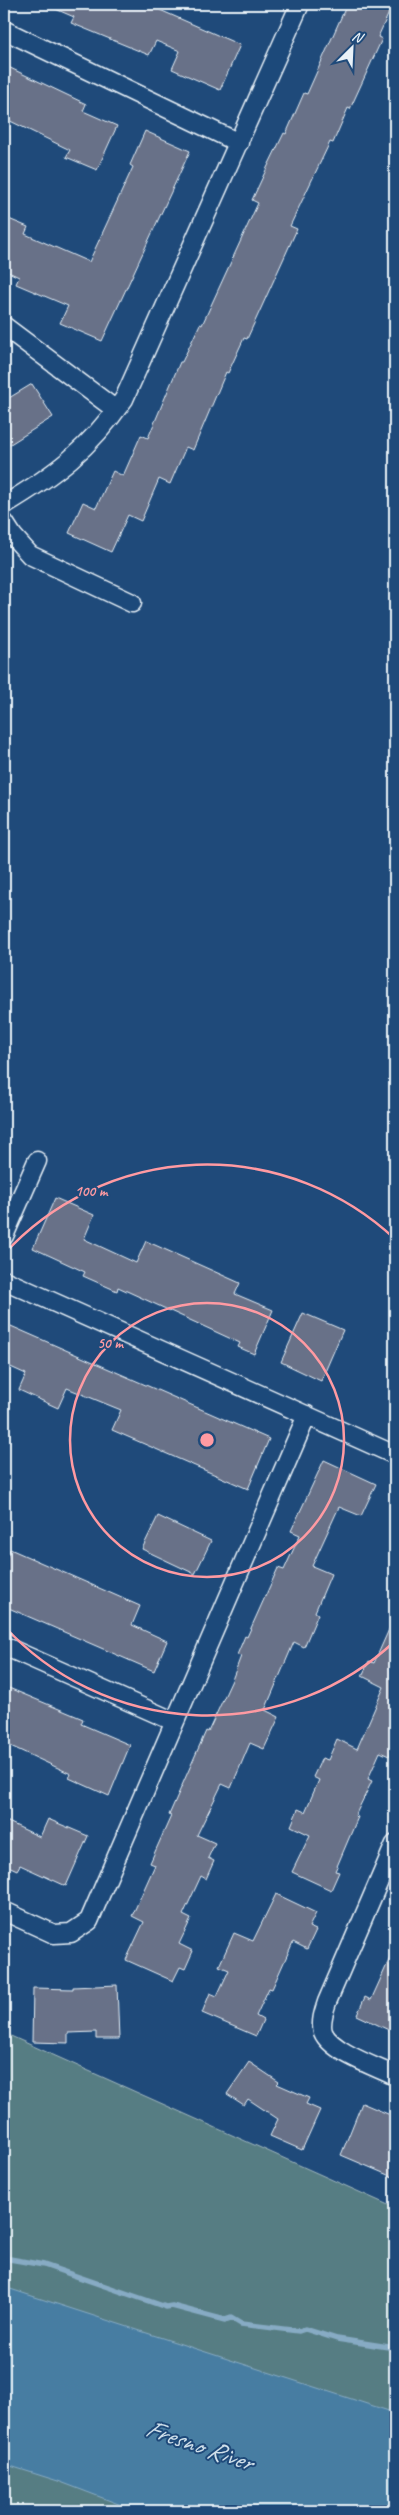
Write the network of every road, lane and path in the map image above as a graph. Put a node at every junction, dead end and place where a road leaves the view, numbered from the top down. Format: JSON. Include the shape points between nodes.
{"nodes":[{"id":1,"x":300,"y":4,"type":"edge"},
{"id":2,"x":4,"y":30,"type":"edge"},
{"id":3,"x":239,"y":143,"type":"junction"},
{"id":4,"x":4,"y":326,"type":"edge"},
{"id":5,"x":116,"y":410,"type":"junction"},
{"id":6,"x":4,"y":505,"type":"edge"},
{"id":7,"x":4,"y":522,"type":"edge"},
{"id":8,"x":132,"y":603,"type":"dead end"},
{"id":9,"x":37,"y":1161,"type":"dead end"},
{"id":10,"x":4,"y":1236,"type":"edge"},
{"id":11,"x":4,"y":1280,"type":"edge"},
{"id":12,"x":307,"y":1415,"type":"junction"},
{"id":13,"x":395,"y":1455,"type":"edge"},
{"id":14,"x":4,"y":1646,"type":"edge"},
{"id":15,"x":173,"y":1722,"type":"junction"},
{"id":16,"x":395,"y":1844,"type":"edge"},
{"id":17,"x":4,"y":1911,"type":"edge"},
{"id":18,"x":395,"y":2076,"type":"edge"}],
"edges":[{"from":1,"to":3,"type":"street"},
{"from":2,"to":3,"type":"street"},
{"from":3,"to":5,"type":"street","via":[[138,370]]},
{"from":4,"to":5,"type":"street"},
{"from":5,"to":6,"type":"street","via":[[107,424],[67,464]]},
{"from":7,"to":8,"type":"street","via":[[30,555]]},
{"from":9,"to":10,"type":"street"},
{"from":11,"to":12,"type":"street"},
{"from":12,"to":13,"type":"street"},
{"from":12,"to":15,"type":"street"},
{"from":14,"to":15,"type":"street"},
{"from":15,"to":17,"type":"street","via":[[89,1921],[71,1933],[54,1934]]},
{"from":16,"to":18,"type":"street","via":[[322,2018],[323,2033],[337,2047]]}]}
